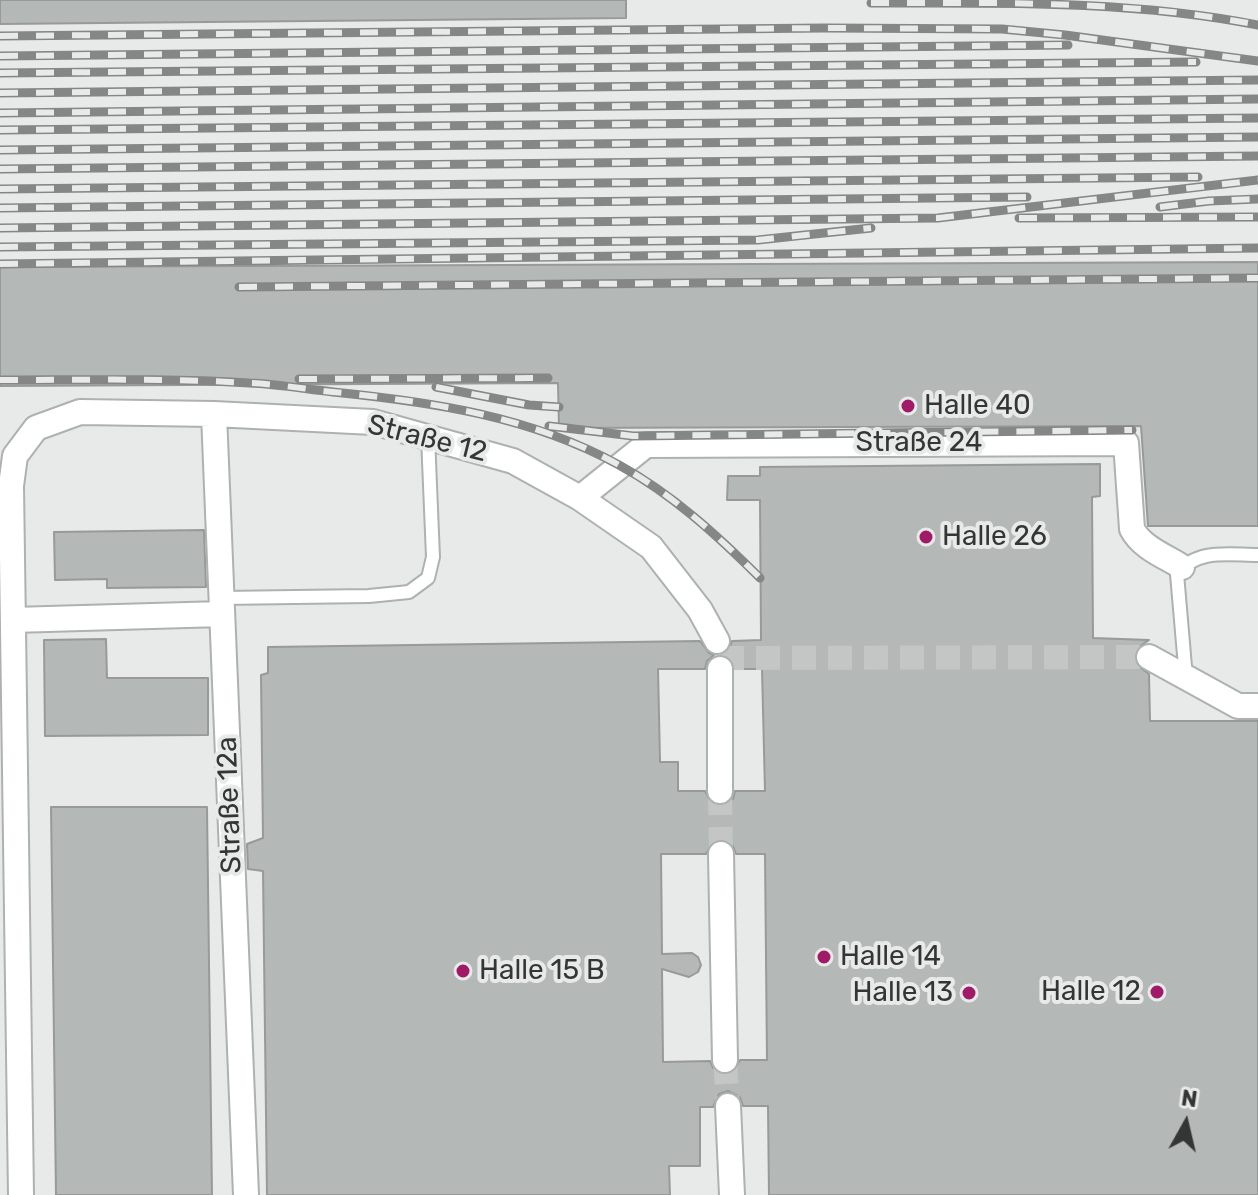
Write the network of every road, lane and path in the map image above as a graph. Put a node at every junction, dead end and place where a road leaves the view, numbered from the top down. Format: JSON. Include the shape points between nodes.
{"nodes":[{"id":1,"x":214,"y":414,"type":"junction"},
{"id":2,"x":428,"y":437,"type":"junction"},
{"id":3,"x":5,"y":486,"type":"edge"},
{"id":4,"x":580,"y":498,"type":"junction"},
{"id":5,"x":1258,"y":555,"type":"edge"},
{"id":6,"x":1182,"y":567,"type":"junction"},
{"id":7,"x":222,"y":606,"type":"junction"},
{"id":8,"x":13,"y":620,"type":"junction"},
{"id":9,"x":717,"y":641,"type":"dead end"},
{"id":10,"x":1149,"y":657,"type":"tunnel mouth"},
{"id":11,"x":720,"y":669,"type":"dead end"},
{"id":12,"x":1186,"y":679,"type":"junction"},
{"id":13,"x":1258,"y":706,"type":"edge"},
{"id":14,"x":720,"y":791,"type":"tunnel mouth"},
{"id":15,"x":721,"y":854,"type":"tunnel mouth"},
{"id":16,"x":9,"y":950,"type":"edge"},
{"id":17,"x":725,"y":1060,"type":"tunnel mouth"},
{"id":18,"x":728,"y":1106,"type":"tunnel mouth"},
{"id":19,"x":21,"y":1195,"type":"edge"},
{"id":20,"x":246,"y":1195,"type":"edge"},
{"id":21,"x":732,"y":1195,"type":"edge"}],
"edges":[{"from":1,"to":2,"type":"street","name":"Straße 12","via":[[373,422]]},
{"from":1,"to":3,"type":"street","name":"Straße 12","via":[[80,412],[36,428],[15,456]]},
{"from":1,"to":7,"type":"street","name":"Straße 12a"},
{"from":2,"to":4,"type":"street","name":"Straße 12","via":[[513,461]]},
{"from":2,"to":7,"type":"lane","via":[[433,557],[428,578],[409,592]]},
{"from":3,"to":8,"type":"street","name":"Straße 12"},
{"from":4,"to":6,"type":"street","name":"Straße 24","via":[[646,445],[1126,443],[1132,529],[1151,549]]},
{"from":4,"to":9,"type":"street","name":"Straße 12","via":[[651,547]]},
{"from":5,"to":6,"type":"lane","via":[[1202,555]]},
{"from":6,"to":12,"type":"lane","via":[[1177,574]]},
{"from":7,"to":8,"type":"street"},
{"from":7,"to":20,"type":"street","name":"Straße 12a"},
{"from":8,"to":16,"type":"street","name":"Straße 12"},
{"from":10,"to":12,"type":"street"},
{"from":11,"to":14,"type":"street"},
{"from":12,"to":13,"type":"street","via":[[1238,706]]},
{"from":15,"to":17,"type":"street"},
{"from":16,"to":19,"type":"street","name":"Straße 12"},
{"from":18,"to":21,"type":"street"}]}
